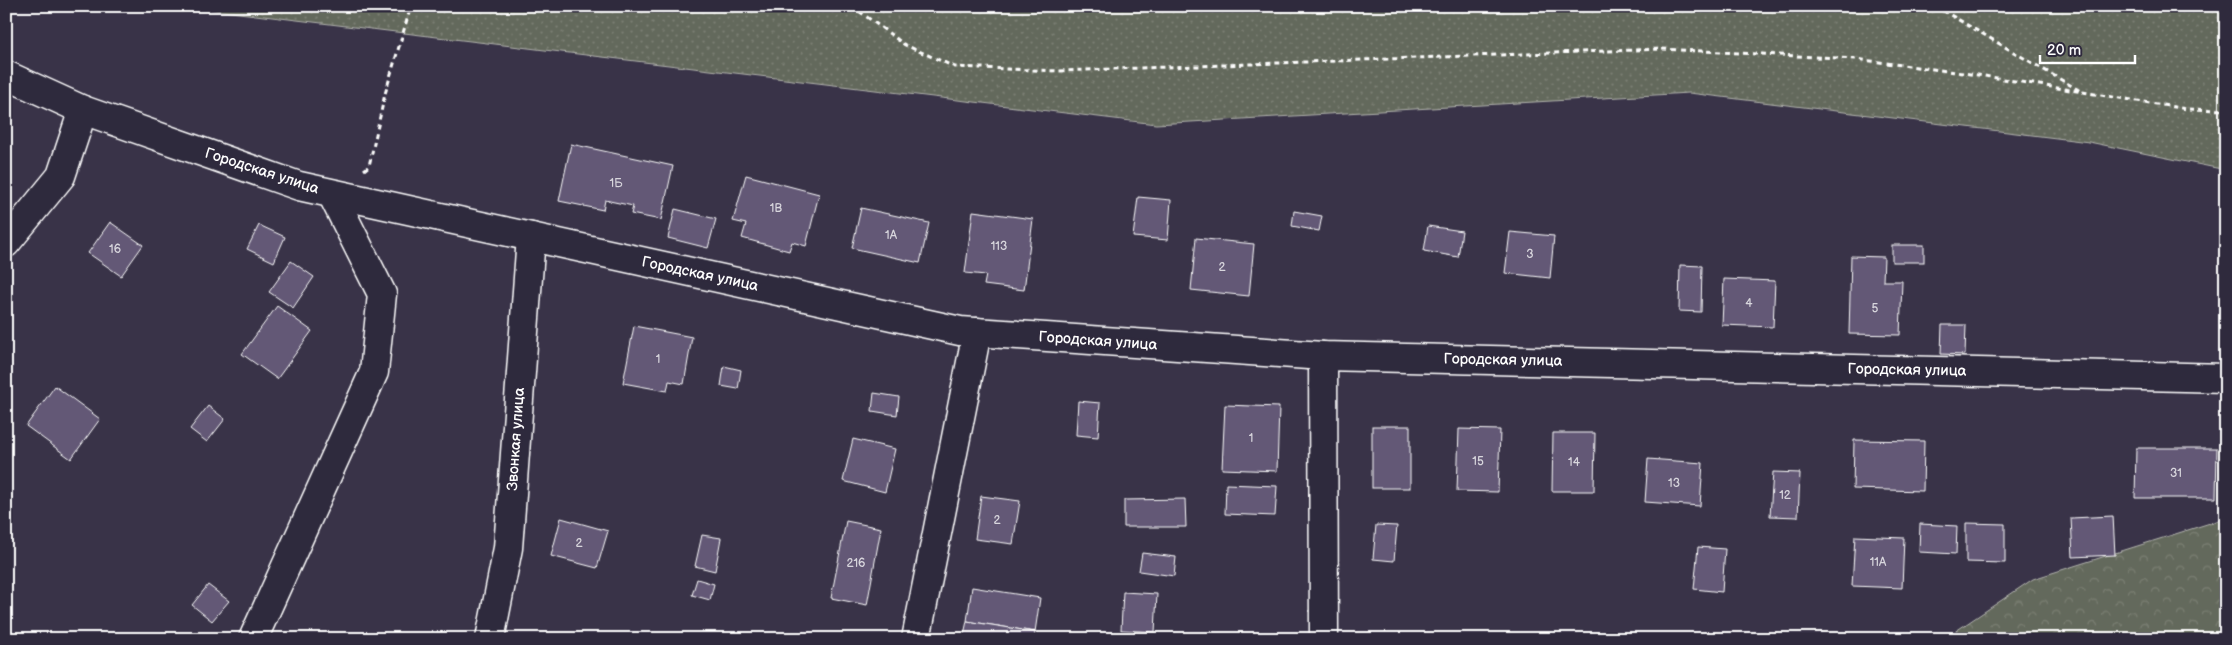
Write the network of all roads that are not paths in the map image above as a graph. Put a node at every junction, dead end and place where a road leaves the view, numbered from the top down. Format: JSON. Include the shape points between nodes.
{"nodes":[{"id":1,"x":6,"y":75,"type":"edge"},
{"id":2,"x":83,"y":110,"type":"junction"},
{"id":3,"x":332,"y":194,"type":"junction"},
{"id":4,"x":531,"y":237,"type":"junction"},
{"id":5,"x":6,"y":243,"type":"edge"},
{"id":6,"x":977,"y":332,"type":"junction"},
{"id":7,"x":1323,"y":356,"type":"junction"},
{"id":8,"x":2226,"y":378,"type":"edge"},
{"id":9,"x":253,"y":639,"type":"edge"},
{"id":10,"x":490,"y":639,"type":"edge"},
{"id":11,"x":916,"y":639,"type":"edge"},
{"id":12,"x":1324,"y":639,"type":"edge"}],
"edges":[{"from":1,"to":2,"type":"street","name":"Городская улица"},
{"from":2,"to":3,"type":"street","name":"Городская улица","via":[[299,186]]},
{"from":2,"to":5,"type":"street","via":[[61,176]]},
{"from":3,"to":4,"type":"street","name":"Городская улица"},
{"from":3,"to":9,"type":"street","via":[[382,294],[374,372]]},
{"from":4,"to":6,"type":"street","name":"Городская улица","via":[[960,331]]},
{"from":4,"to":10,"type":"street","name":"Звонкая улица","via":[[508,548]]},
{"from":6,"to":7,"type":"street","name":"Городская улица"},
{"from":6,"to":11,"type":"street"},
{"from":7,"to":8,"type":"street","name":"Городская улица"},
{"from":7,"to":12,"type":"street"}]}
